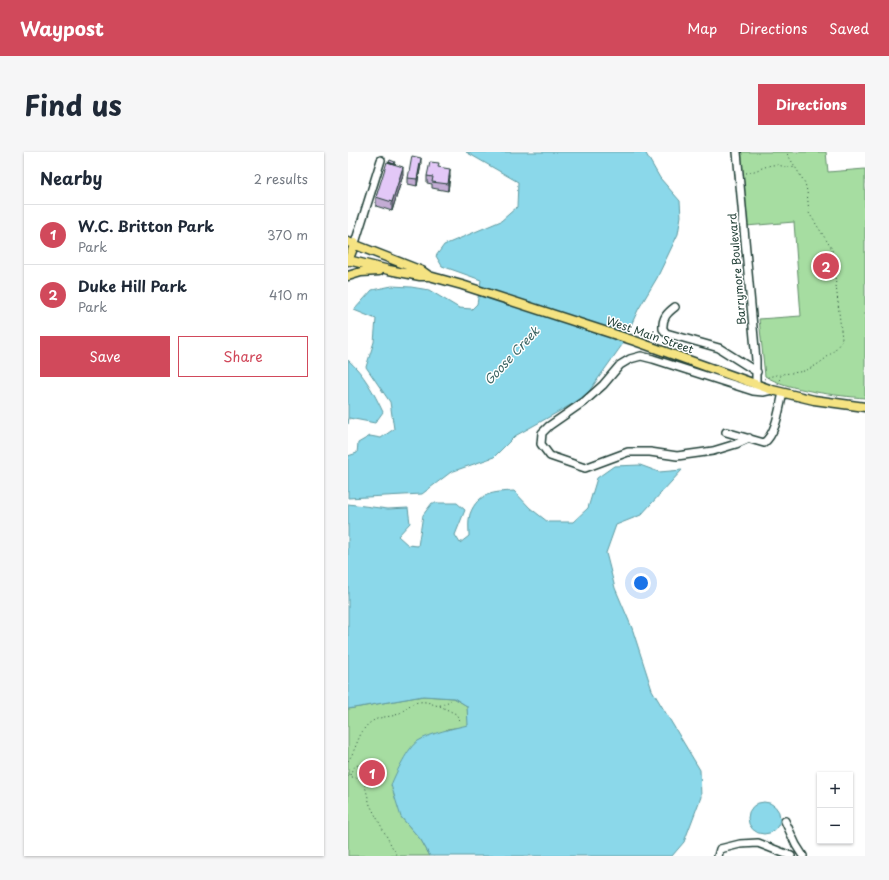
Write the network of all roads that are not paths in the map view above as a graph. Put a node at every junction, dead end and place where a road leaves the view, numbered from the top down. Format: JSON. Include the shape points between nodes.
{"nodes":[{"id":1,"x":737,"y":152,"type":"edge"},
{"id":2,"x":381,"y":160,"type":"dead end"},
{"id":3,"x":351,"y":242,"type":"edge"},
{"id":4,"x":348,"y":260,"type":"edge"},
{"id":5,"x":389,"y":270,"type":"junction"},
{"id":6,"x":348,"y":276,"type":"edge"},
{"id":7,"x":428,"y":276,"type":"junction"},
{"id":8,"x":675,"y":307,"type":"dead end"},
{"id":9,"x":757,"y":372,"type":"junction"},
{"id":10,"x":762,"y":381,"type":"junction"},
{"id":11,"x":772,"y":390,"type":"junction"},
{"id":12,"x":783,"y":393,"type":"junction"},
{"id":13,"x":865,"y":407,"type":"edge"},
{"id":14,"x":726,"y":432,"type":"dead end"},
{"id":15,"x":749,"y":438,"type":"junction"},
{"id":16,"x":785,"y":821,"type":"dead end"},
{"id":17,"x":718,"y":856,"type":"edge"},
{"id":18,"x":791,"y":856,"type":"edge"},
{"id":19,"x":803,"y":856,"type":"edge"}],
"edges":[{"from":1,"to":9,"type":"street","name":"Barrymore Boulevard"},
{"from":2,"to":3,"type":"street"},
{"from":3,"to":4,"type":"main road"},
{"from":3,"to":7,"type":"main road","name":"West Main Street","via":[[422,271]]},
{"from":4,"to":5,"type":"main road","name":"West Main Street"},
{"from":5,"to":6,"type":"main road"},
{"from":5,"to":7,"type":"main road","name":"West Main Street"},
{"from":7,"to":10,"type":"main road","name":"West Main Street"},
{"from":8,"to":9,"type":"street","via":[[663,320],[663,329],[666,333],[719,348]]},
{"from":9,"to":10,"type":"street","name":"Barrymore Boulevard"},
{"from":10,"to":11,"type":"main road","name":"West Main Street"},
{"from":11,"to":12,"type":"main road","name":"West Main Street"},
{"from":11,"to":15,"type":"street","via":[[753,391],[641,356],[620,365],[585,401],[548,426],[542,433],[542,444],[550,456],[585,468],[628,452],[677,456],[713,451]]},
{"from":12,"to":13,"type":"main road","name":"West Main Street"},
{"from":12,"to":15,"type":"street","via":[[769,438],[764,443]]},
{"from":14,"to":15,"type":"street"},
{"from":16,"to":19,"type":"street"},
{"from":17,"to":18,"type":"street","via":[[720,848],[758,843]]}]}
